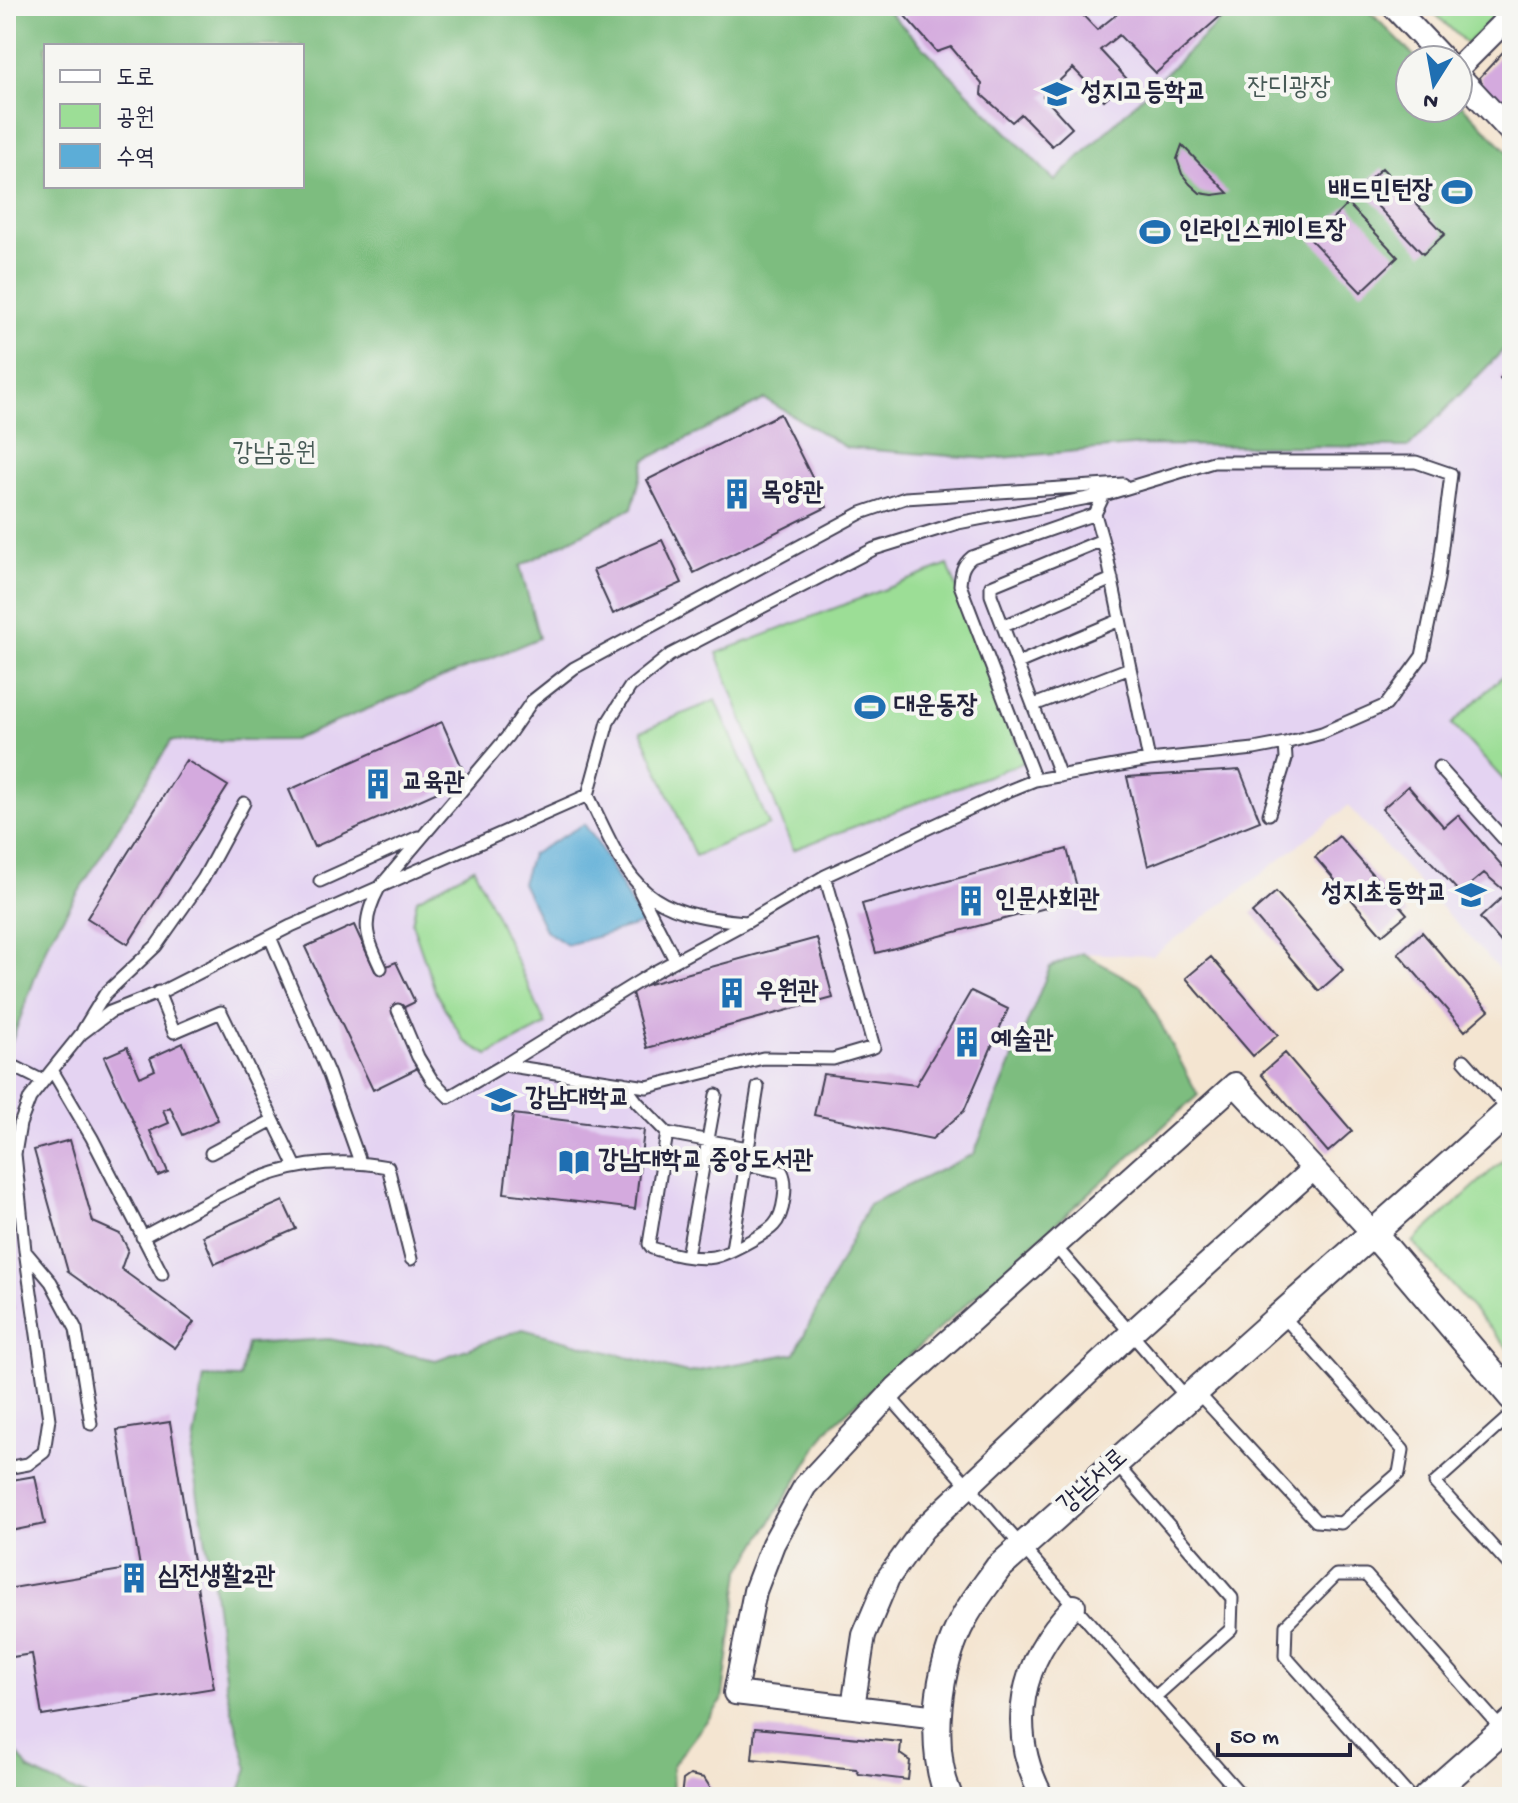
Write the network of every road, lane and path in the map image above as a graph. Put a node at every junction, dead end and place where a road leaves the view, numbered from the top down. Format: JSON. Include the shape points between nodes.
{"nodes":[{"id":1,"x":1393,"y":6,"type":"edge"},
{"id":2,"x":1512,"y":14,"type":"edge"},
{"id":3,"x":1429,"y":44,"type":"edge"},
{"id":4,"x":1474,"y":52,"type":"edge"},
{"id":5,"x":1474,"y":92,"type":"edge"},
{"id":6,"x":1512,"y":133,"type":"edge"},
{"id":7,"x":1140,"y":483,"type":"junction"},
{"id":8,"x":1104,"y":495,"type":"junction"},
{"id":9,"x":1095,"y":514,"type":"junction"},
{"id":10,"x":1102,"y":540,"type":"junction"},
{"id":11,"x":1112,"y":579,"type":"junction"},
{"id":12,"x":1120,"y":620,"type":"junction"},
{"id":13,"x":1004,"y":626,"type":"junction"},
{"id":14,"x":1018,"y":663,"type":"junction"},
{"id":15,"x":1130,"y":668,"type":"junction"},
{"id":16,"x":1034,"y":705,"type":"junction"},
{"id":17,"x":1285,"y":743,"type":"junction"},
{"id":18,"x":1149,"y":760,"type":"junction"},
{"id":19,"x":1439,"y":767,"type":"dead end"},
{"id":20,"x":1060,"y":776,"type":"junction"},
{"id":21,"x":1035,"y":780,"type":"junction"},
{"id":22,"x":588,"y":795,"type":"junction"},
{"id":23,"x":244,"y":803,"type":"dead end"},
{"id":24,"x":1269,"y":814,"type":"dead end"},
{"id":25,"x":423,"y":835,"type":"junction"},
{"id":26,"x":1512,"y":848,"type":"edge"},
{"id":27,"x":825,"y":876,"type":"junction"},
{"id":28,"x":320,"y":881,"type":"dead end"},
{"id":29,"x":636,"y":885,"type":"junction"},
{"id":30,"x":379,"y":888,"type":"junction"},
{"id":31,"x":747,"y":922,"type":"junction"},
{"id":32,"x":270,"y":937,"type":"junction"},
{"id":33,"x":675,"y":960,"type":"junction"},
{"id":34,"x":381,"y":968,"type":"dead end"},
{"id":35,"x":158,"y":992,"type":"junction"},
{"id":36,"x":398,"y":1010,"type":"dead end"},
{"id":37,"x":81,"y":1034,"type":"junction"},
{"id":38,"x":1464,"y":1060,"type":"dead end"},
{"id":39,"x":504,"y":1065,"type":"junction"},
{"id":40,"x":6,"y":1066,"type":"edge"},
{"id":41,"x":52,"y":1070,"type":"junction"},
{"id":42,"x":43,"y":1081,"type":"junction"},
{"id":43,"x":623,"y":1083,"type":"junction"},
{"id":44,"x":758,"y":1087,"type":"dead end"},
{"id":45,"x":716,"y":1095,"type":"dead end"},
{"id":46,"x":1511,"y":1110,"type":"edge"},
{"id":47,"x":273,"y":1120,"type":"junction"},
{"id":48,"x":667,"y":1133,"type":"junction"},
{"id":49,"x":708,"y":1141,"type":"junction"},
{"id":50,"x":748,"y":1148,"type":"junction"},
{"id":51,"x":211,"y":1153,"type":"dead end"},
{"id":52,"x":360,"y":1162,"type":"junction"},
{"id":53,"x":745,"y":1164,"type":"junction"},
{"id":54,"x":296,"y":1167,"type":"junction"},
{"id":55,"x":1313,"y":1169,"type":"junction"},
{"id":56,"x":1374,"y":1234,"type":"junction"},
{"id":57,"x":142,"y":1237,"type":"junction"},
{"id":58,"x":1055,"y":1246,"type":"junction"},
{"id":59,"x":732,"y":1249,"type":"junction"},
{"id":60,"x":25,"y":1250,"type":"junction"},
{"id":61,"x":687,"y":1256,"type":"junction"},
{"id":62,"x":411,"y":1259,"type":"dead end"},
{"id":63,"x":162,"y":1274,"type":"dead end"},
{"id":64,"x":1283,"y":1316,"type":"junction"},
{"id":65,"x":1131,"y":1333,"type":"junction"},
{"id":66,"x":1192,"y":1395,"type":"junction"},
{"id":67,"x":889,"y":1396,"type":"junction"},
{"id":68,"x":1512,"y":1397,"type":"edge"},
{"id":69,"x":1512,"y":1414,"type":"edge"},
{"id":70,"x":91,"y":1424,"type":"dead end"},
{"id":71,"x":1116,"y":1464,"type":"junction"},
{"id":72,"x":6,"y":1468,"type":"edge"},
{"id":73,"x":968,"y":1486,"type":"junction"},
{"id":74,"x":1022,"y":1547,"type":"junction"},
{"id":75,"x":1512,"y":1568,"type":"edge"},
{"id":76,"x":1074,"y":1606,"type":"junction"},
{"id":77,"x":1155,"y":1697,"type":"junction"},
{"id":78,"x":853,"y":1707,"type":"junction"},
{"id":79,"x":938,"y":1717,"type":"junction"},
{"id":80,"x":1509,"y":1731,"type":"edge"},
{"id":81,"x":949,"y":1797,"type":"edge"},
{"id":82,"x":1042,"y":1797,"type":"edge"},
{"id":83,"x":1243,"y":1797,"type":"edge"},
{"id":84,"x":1410,"y":1797,"type":"edge"},
{"id":85,"x":1427,"y":1797,"type":"edge"}],
"edges":[{"from":1,"to":3,"type":"street"},
{"from":2,"to":4,"type":"street"},
{"from":5,"to":6,"type":"street"},
{"from":7,"to":8,"type":"lane"},
{"from":7,"to":17,"type":"lane","via":[[1213,462],[1416,462],[1451,474],[1422,656],[1386,705]]},
{"from":7,"to":25,"type":"lane","via":[[905,498],[861,513],[574,668],[532,701]]},
{"from":8,"to":9,"type":"lane"},
{"from":8,"to":22,"type":"lane","via":[[958,523],[874,549],[670,655],[630,687],[608,722]]},
{"from":9,"to":10,"type":"lane"},
{"from":9,"to":21,"type":"lane","via":[[972,557],[961,572],[960,585]]},
{"from":10,"to":11,"type":"lane"},
{"from":10,"to":13,"type":"lane","via":[[991,586]]},
{"from":11,"to":12,"type":"lane"},
{"from":11,"to":13,"type":"lane"},
{"from":12,"to":14,"type":"lane"},
{"from":12,"to":15,"type":"lane"},
{"from":13,"to":14,"type":"lane"},
{"from":14,"to":16,"type":"lane"},
{"from":15,"to":16,"type":"lane"},
{"from":15,"to":18,"type":"lane"},
{"from":16,"to":20,"type":"lane"},
{"from":17,"to":18,"type":"lane"},
{"from":17,"to":24,"type":"lane","via":[[1286,759]]},
{"from":18,"to":20,"type":"lane"},
{"from":19,"to":26,"type":"lane"},
{"from":20,"to":21,"type":"lane"},
{"from":21,"to":27,"type":"lane"},
{"from":22,"to":29,"type":"lane"},
{"from":22,"to":30,"type":"lane"},
{"from":23,"to":37,"type":"lane","via":[[203,879],[156,946],[105,994]]},
{"from":25,"to":28,"type":"lane"},
{"from":25,"to":30,"type":"lane"},
{"from":27,"to":31,"type":"lane"},
{"from":27,"to":43,"type":"lane","via":[[874,1047],[833,1059],[763,1058],[647,1087]]},
{"from":29,"to":31,"type":"lane","via":[[685,914]]},
{"from":29,"to":33,"type":"lane"},
{"from":30,"to":32,"type":"lane"},
{"from":30,"to":34,"type":"lane","via":[[368,909],[366,929]]},
{"from":31,"to":33,"type":"lane"},
{"from":32,"to":35,"type":"lane"},
{"from":32,"to":52,"type":"lane"},
{"from":33,"to":39,"type":"lane"},
{"from":35,"to":37,"type":"lane","via":[[110,1012]]},
{"from":35,"to":47,"type":"lane","via":[[174,1032],[221,1012]]},
{"from":36,"to":39,"type":"lane","via":[[432,1080],[449,1097]]},
{"from":37,"to":41,"type":"lane"},
{"from":38,"to":46,"type":"lane"},
{"from":39,"to":43,"type":"lane"},
{"from":40,"to":42,"type":"lane"},
{"from":41,"to":42,"type":"lane"},
{"from":41,"to":57,"type":"lane"},
{"from":42,"to":60,"type":"lane","via":[[20,1124],[15,1154]]},
{"from":43,"to":48,"type":"lane"},
{"from":44,"to":50,"type":"lane"},
{"from":45,"to":49,"type":"lane"},
{"from":46,"to":56,"type":"street","name":"강남서로"},
{"from":47,"to":51,"type":"lane"},
{"from":47,"to":54,"type":"lane"},
{"from":48,"to":49,"type":"lane"},
{"from":48,"to":61,"type":"lane","via":[[649,1244]]},
{"from":49,"to":50,"type":"lane"},
{"from":49,"to":61,"type":"lane"},
{"from":50,"to":53,"type":"lane"},
{"from":52,"to":54,"type":"lane"},
{"from":52,"to":62,"type":"lane","via":[[388,1167]]},
{"from":53,"to":59,"type":"lane"},
{"from":53,"to":59,"type":"lane","via":[[782,1172],[785,1179],[773,1227]]},
{"from":54,"to":57,"type":"lane","via":[[257,1178]]},
{"from":55,"to":56,"type":"street"},
{"from":55,"to":58,"type":"street","via":[[1235,1084]]},
{"from":55,"to":65,"type":"street"},
{"from":56,"to":64,"type":"street","name":"강남서로"},
{"from":56,"to":68,"type":"street"},
{"from":57,"to":63,"type":"lane"},
{"from":58,"to":65,"type":"lane"},
{"from":58,"to":67,"type":"street"},
{"from":59,"to":61,"type":"lane","via":[[717,1257]]},
{"from":60,"to":70,"type":"lane","via":[[51,1282],[76,1329]]},
{"from":60,"to":72,"type":"lane","via":[[49,1419],[44,1452],[28,1464]]},
{"from":64,"to":66,"type":"street","name":"강남서로"},
{"from":64,"to":66,"type":"lane","via":[[1403,1450],[1399,1473],[1341,1523],[1316,1521]]},
{"from":65,"to":66,"type":"lane"},
{"from":65,"to":73,"type":"street"},
{"from":66,"to":71,"type":"street","name":"강남서로"},
{"from":67,"to":73,"type":"lane"},
{"from":67,"to":78,"type":"street","via":[[805,1486],[773,1544],[755,1591],[735,1693]]},
{"from":69,"to":75,"type":"lane","via":[[1435,1483]]},
{"from":71,"to":74,"type":"street","name":"강남서로"},
{"from":71,"to":77,"type":"lane","via":[[1232,1598],[1231,1629]]},
{"from":73,"to":74,"type":"lane"},
{"from":73,"to":78,"type":"street","via":[[923,1529],[888,1578],[864,1635]]},
{"from":74,"to":76,"type":"lane"},
{"from":74,"to":79,"type":"street","name":"강남서로","via":[[998,1568],[963,1620],[943,1673]]},
{"from":76,"to":77,"type":"lane"},
{"from":76,"to":82,"type":"street","via":[[1043,1643],[1021,1709],[1024,1751]]},
{"from":77,"to":83,"type":"lane"},
{"from":78,"to":79,"type":"street"},
{"from":79,"to":81,"type":"street","name":"강남서로","via":[[941,1776]]},
{"from":80,"to":84,"type":"lane","via":[[1366,1575],[1336,1575],[1286,1625],[1285,1656]]},
{"from":80,"to":85,"type":"street"}]}
